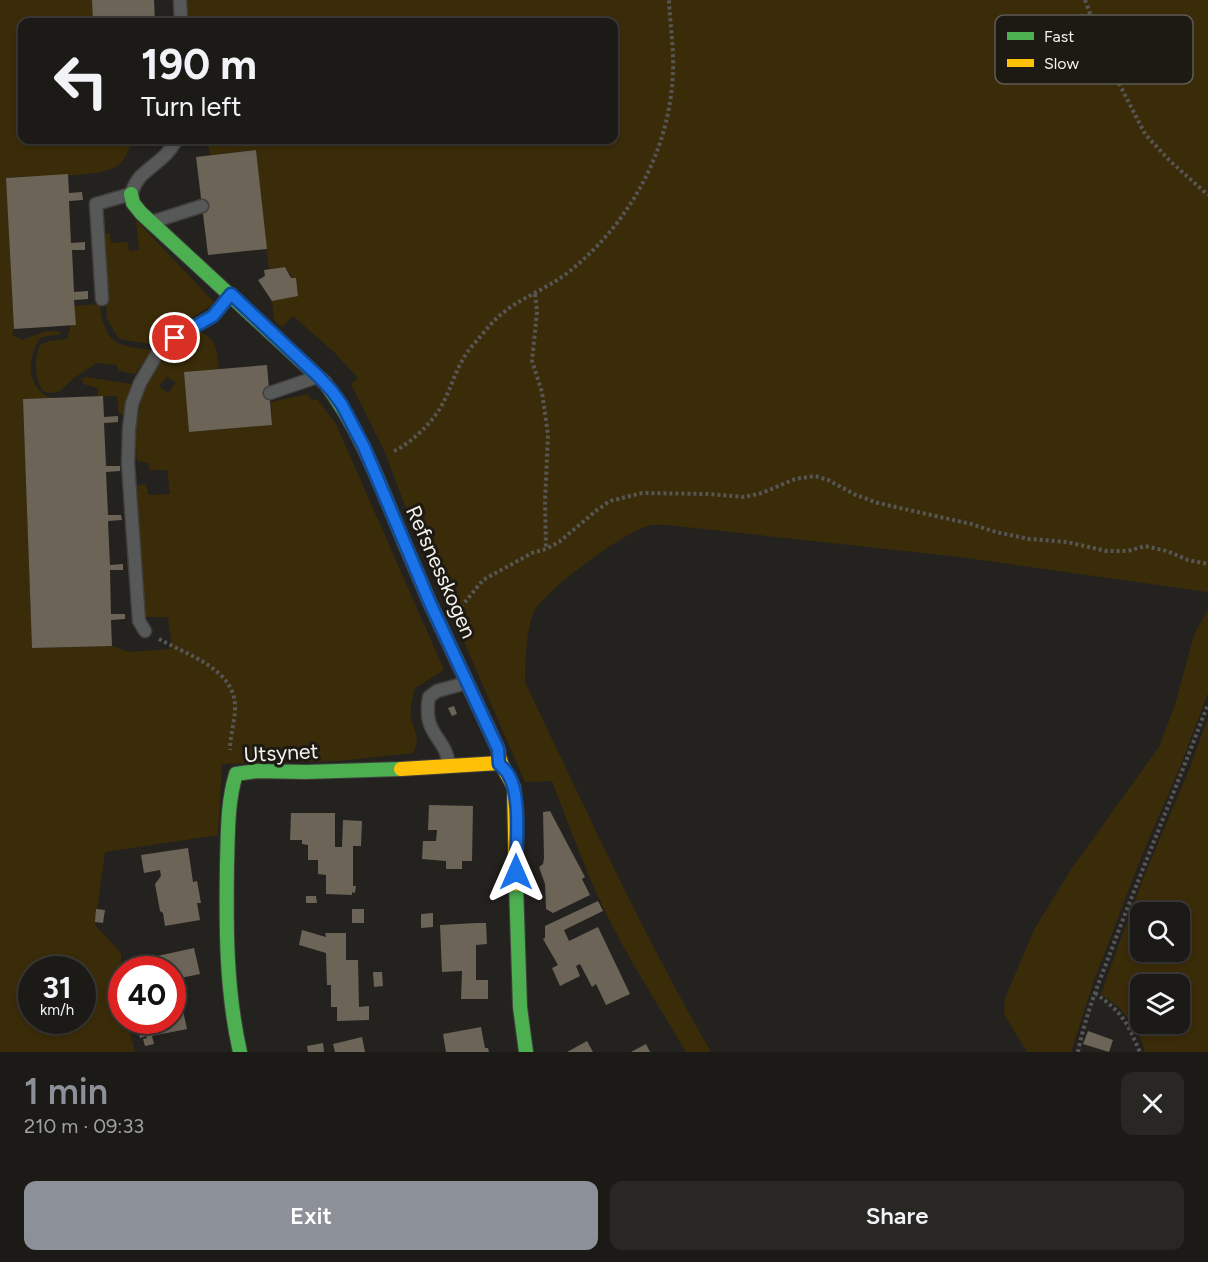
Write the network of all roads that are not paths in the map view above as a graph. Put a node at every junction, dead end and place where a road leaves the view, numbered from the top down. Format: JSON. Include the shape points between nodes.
{"nodes":[{"id":1,"x":180,"y":0,"type":"edge"},
{"id":2,"x":181,"y":18,"type":"edge"},
{"id":3,"x":174,"y":144,"type":"edge"},
{"id":4,"x":131,"y":194,"type":"junction"},
{"id":5,"x":202,"y":206,"type":"dead end"},
{"id":6,"x":151,"y":222,"type":"junction"},
{"id":7,"x":231,"y":294,"type":"junction"},
{"id":8,"x":102,"y":299,"type":"dead end"},
{"id":9,"x":318,"y":376,"type":"junction"},
{"id":10,"x":270,"y":393,"type":"dead end"},
{"id":11,"x":145,"y":631,"type":"road end"},
{"id":12,"x":467,"y":682,"type":"junction"},
{"id":13,"x":499,"y":764,"type":"junction"},
{"id":14,"x":449,"y":767,"type":"junction"},
{"id":15,"x":240,"y":1052,"type":"edge"},
{"id":16,"x":526,"y":1052,"type":"edge"}],
"edges":[{"from":1,"to":2,"type":"lane"},
{"from":3,"to":4,"type":"lane","via":[[158,164],[138,179]]},
{"from":4,"to":6,"type":"street","name":"Refsnesskogen","via":[[133,203]]},
{"from":4,"to":8,"type":"lane","via":[[96,204]]},
{"from":5,"to":6,"type":"lane"},
{"from":6,"to":7,"type":"street","name":"Refsnesskogen"},
{"from":7,"to":9,"type":"street","name":"Refsnesskogen"},
{"from":7,"to":11,"type":"lane","via":[[213,316],[175,338],[157,354],[132,404],[128,464],[139,621]]},
{"from":9,"to":10,"type":"lane"},
{"from":9,"to":12,"type":"street","name":"Refsnesskogen","via":[[342,405],[370,461]]},
{"from":12,"to":13,"type":"street","name":"Refsnesskogen","via":[[498,749]]},
{"from":12,"to":14,"type":"lane","via":[[429,697],[428,723],[448,753]]},
{"from":13,"to":14,"type":"street","name":"Utsynet"},
{"from":13,"to":16,"type":"street","name":"Refsnesskogen","via":[[514,788],[518,965]]},
{"from":14,"to":15,"type":"street","name":"Utsynet","via":[[257,771],[236,774],[232,779],[228,962]]}]}
